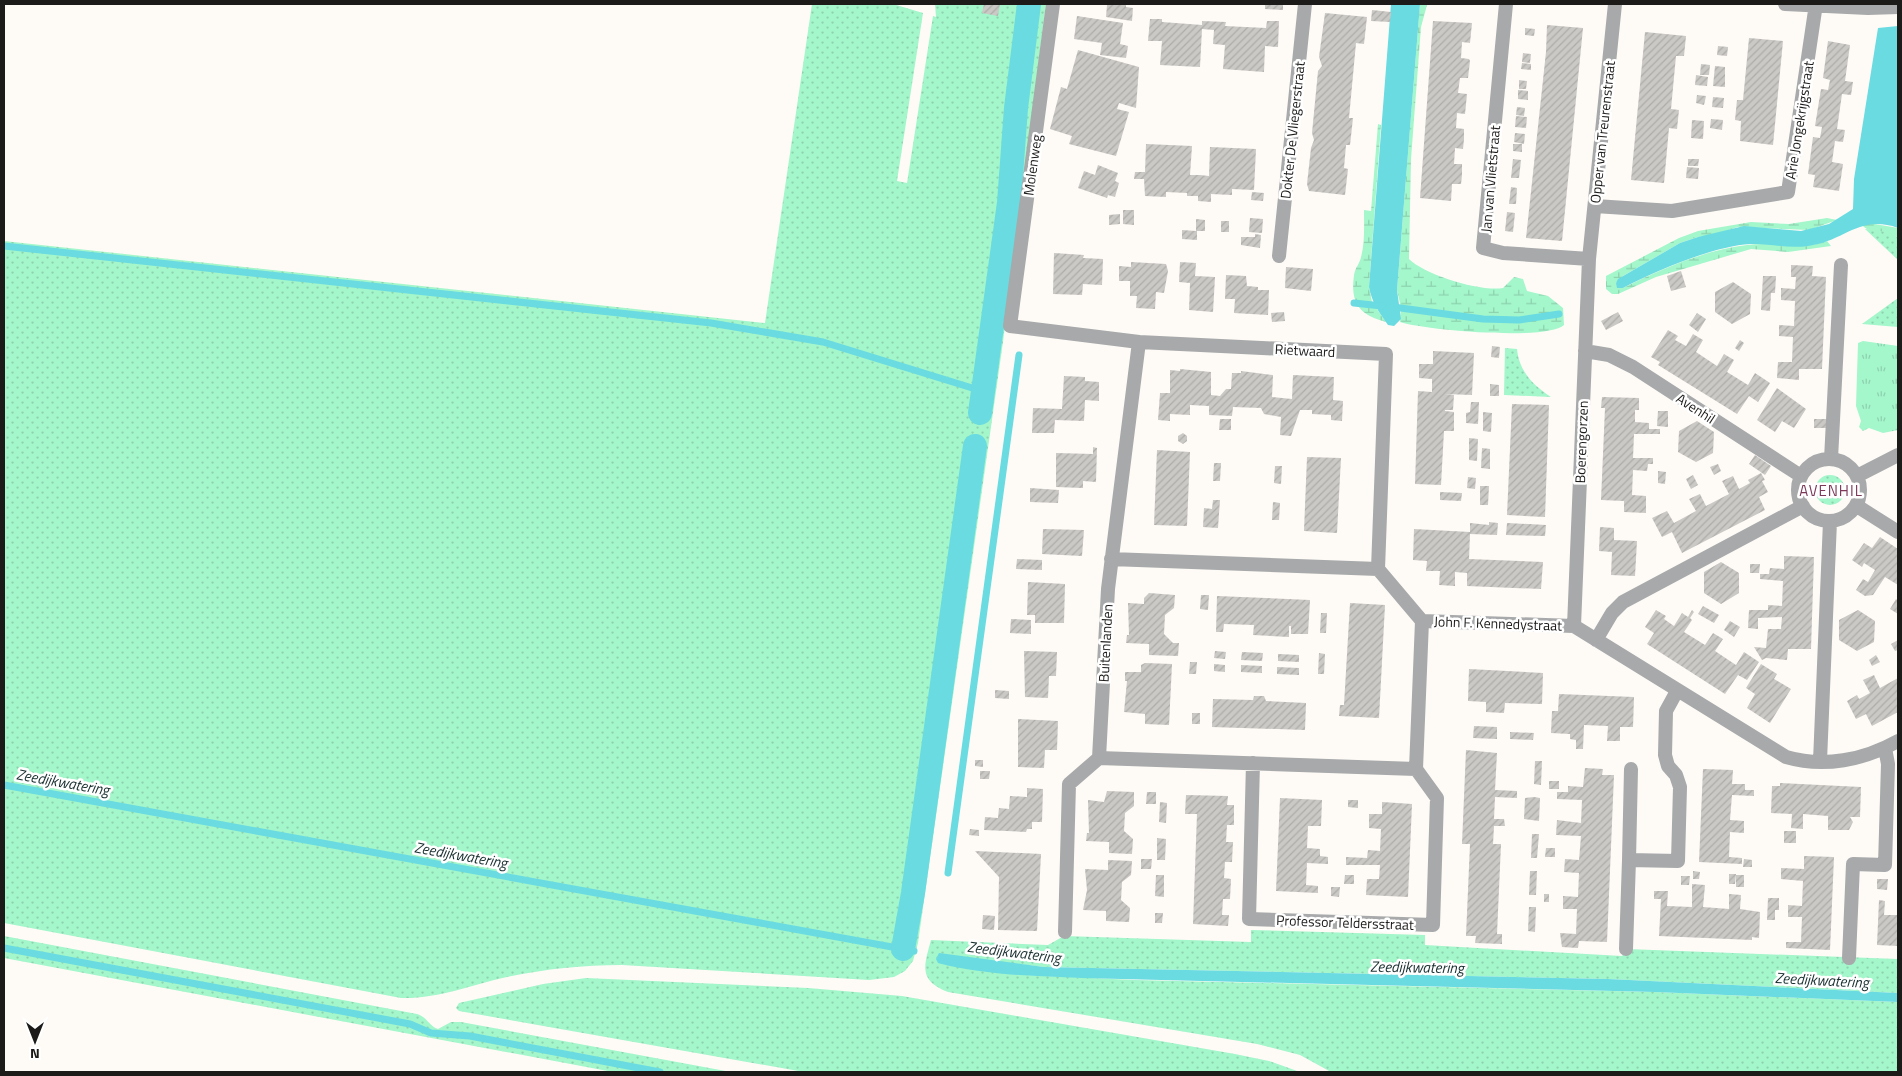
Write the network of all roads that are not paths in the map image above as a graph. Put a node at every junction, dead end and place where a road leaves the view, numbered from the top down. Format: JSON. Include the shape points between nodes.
{"nodes":[{"id":1,"x":1053,"y":4,"type":"edge"},
{"id":2,"x":1305,"y":4,"type":"edge"},
{"id":3,"x":1506,"y":4,"type":"edge"},
{"id":4,"x":1615,"y":4,"type":"edge"},
{"id":5,"x":1785,"y":4,"type":"edge"},
{"id":6,"x":1816,"y":5,"type":"edge"},
{"id":7,"x":1898,"y":7,"type":"edge"},
{"id":8,"x":1595,"y":206,"type":"junction"},
{"id":9,"x":1279,"y":256,"type":"dead end"},
{"id":10,"x":1589,"y":259,"type":"junction"},
{"id":11,"x":1841,"y":265,"type":"dead end"},
{"id":12,"x":1010,"y":326,"type":"joint"},
{"id":13,"x":1139,"y":342,"type":"junction"},
{"id":14,"x":1585,"y":351,"type":"junction"},
{"id":15,"x":1898,"y":455,"type":"edge"},
{"id":16,"x":1832,"y":459,"type":"junction"},
{"id":17,"x":1801,"y":476,"type":"junction"},
{"id":18,"x":1858,"y":476,"type":"junction"},
{"id":19,"x":1803,"y":506,"type":"junction"},
{"id":20,"x":1856,"y":506,"type":"junction"},
{"id":21,"x":1830,"y":521,"type":"junction"},
{"id":22,"x":1898,"y":532,"type":"edge"},
{"id":23,"x":1111,"y":559,"type":"junction"},
{"id":24,"x":1378,"y":569,"type":"junction"},
{"id":25,"x":1422,"y":621,"type":"junction"},
{"id":26,"x":1574,"y":626,"type":"junction"},
{"id":27,"x":1596,"y":640,"type":"junction"},
{"id":28,"x":1677,"y":691,"type":"junction"},
{"id":29,"x":1898,"y":742,"type":"edge"},
{"id":30,"x":1885,"y":748,"type":"junction"},
{"id":31,"x":1099,"y":758,"type":"junction"},
{"id":32,"x":1820,"y":761,"type":"junction"},
{"id":33,"x":1253,"y":763,"type":"junction"},
{"id":34,"x":1416,"y":769,"type":"junction"},
{"id":35,"x":1631,"y":769,"type":"dead end"},
{"id":36,"x":1629,"y":860,"type":"junction"},
{"id":37,"x":1065,"y":932,"type":"dead end"},
{"id":38,"x":1626,"y":950,"type":"dead end"},
{"id":39,"x":1849,"y":958,"type":"dead end"}],
"edges":[{"from":1,"to":12,"type":"street","name":"Molenweg"},
{"from":2,"to":9,"type":"street","name":"Dokter De Vliegerstraat"},
{"from":3,"to":10,"type":"street","name":"Jan van Vlietstraat","via":[[1483,248],[1503,253]]},
{"from":4,"to":8,"type":"street","name":"Opper van Treurenstraat"},
{"from":5,"to":6,"type":"street"},
{"from":6,"to":7,"type":"street"},
{"from":6,"to":8,"type":"street","name":"Arie Jongekrijgstraat","via":[[1788,192],[1672,211]]},
{"from":8,"to":10,"type":"street","name":"Opper van Treurenstraat"},
{"from":10,"to":14,"type":"street","name":"Boerengorzen"},
{"from":11,"to":16,"type":"street"},
{"from":12,"to":13,"type":"street","name":"Rietwaard"},
{"from":13,"to":23,"type":"street","name":"Buitenlanden"},
{"from":13,"to":24,"type":"street","name":"Rietwaard","via":[[1386,354]]},
{"from":14,"to":17,"type":"street","name":"Avenhil","via":[[1609,355],[1633,367]]},
{"from":14,"to":26,"type":"street","name":"Boerengorzen"},
{"from":15,"to":18,"type":"street"},
{"from":16,"to":17,"type":"street","via":[[1814,463]]},
{"from":16,"to":18,"type":"street","via":[[1851,467]]},
{"from":17,"to":19,"type":"street","via":[[1798,486]]},
{"from":18,"to":20,"type":"street","via":[[1860,496]]},
{"from":19,"to":21,"type":"street","via":[[1819,520]]},
{"from":19,"to":27,"type":"street","via":[[1623,602]]},
{"from":20,"to":21,"type":"street","via":[[1850,514]]},
{"from":20,"to":22,"type":"street"},
{"from":21,"to":32,"type":"street"},
{"from":23,"to":24,"type":"street"},
{"from":23,"to":31,"type":"street","name":"Buitenlanden"},
{"from":24,"to":25,"type":"street","name":"John F. Kennedystraat"},
{"from":25,"to":26,"type":"street","name":"John F. Kennedystraat"},
{"from":25,"to":34,"type":"street"},
{"from":26,"to":27,"type":"street","name":"John F. Kennedystraat"},
{"from":27,"to":28,"type":"street","name":"John F. Kennedystraat"},
{"from":28,"to":32,"type":"street","name":"John F. Kennedystraat","via":[[1780,755]]},
{"from":28,"to":36,"type":"street","via":[[1666,711],[1665,755],[1680,787],[1678,861]]},
{"from":29,"to":30,"type":"street","name":"John F. Kennedystraat"},
{"from":30,"to":32,"type":"street","name":"John F. Kennedystraat","via":[[1848,761]]},
{"from":30,"to":39,"type":"street","via":[[1888,764],[1885,865],[1852,864]]},
{"from":31,"to":33,"type":"street"},
{"from":31,"to":37,"type":"street","via":[[1069,784]]},
{"from":33,"to":34,"type":"street"},
{"from":33,"to":34,"type":"street","name":"Professor Teldersstraat","via":[[1249,919],[1433,925],[1437,798]]},
{"from":35,"to":36,"type":"street"},
{"from":36,"to":38,"type":"street"}]}
